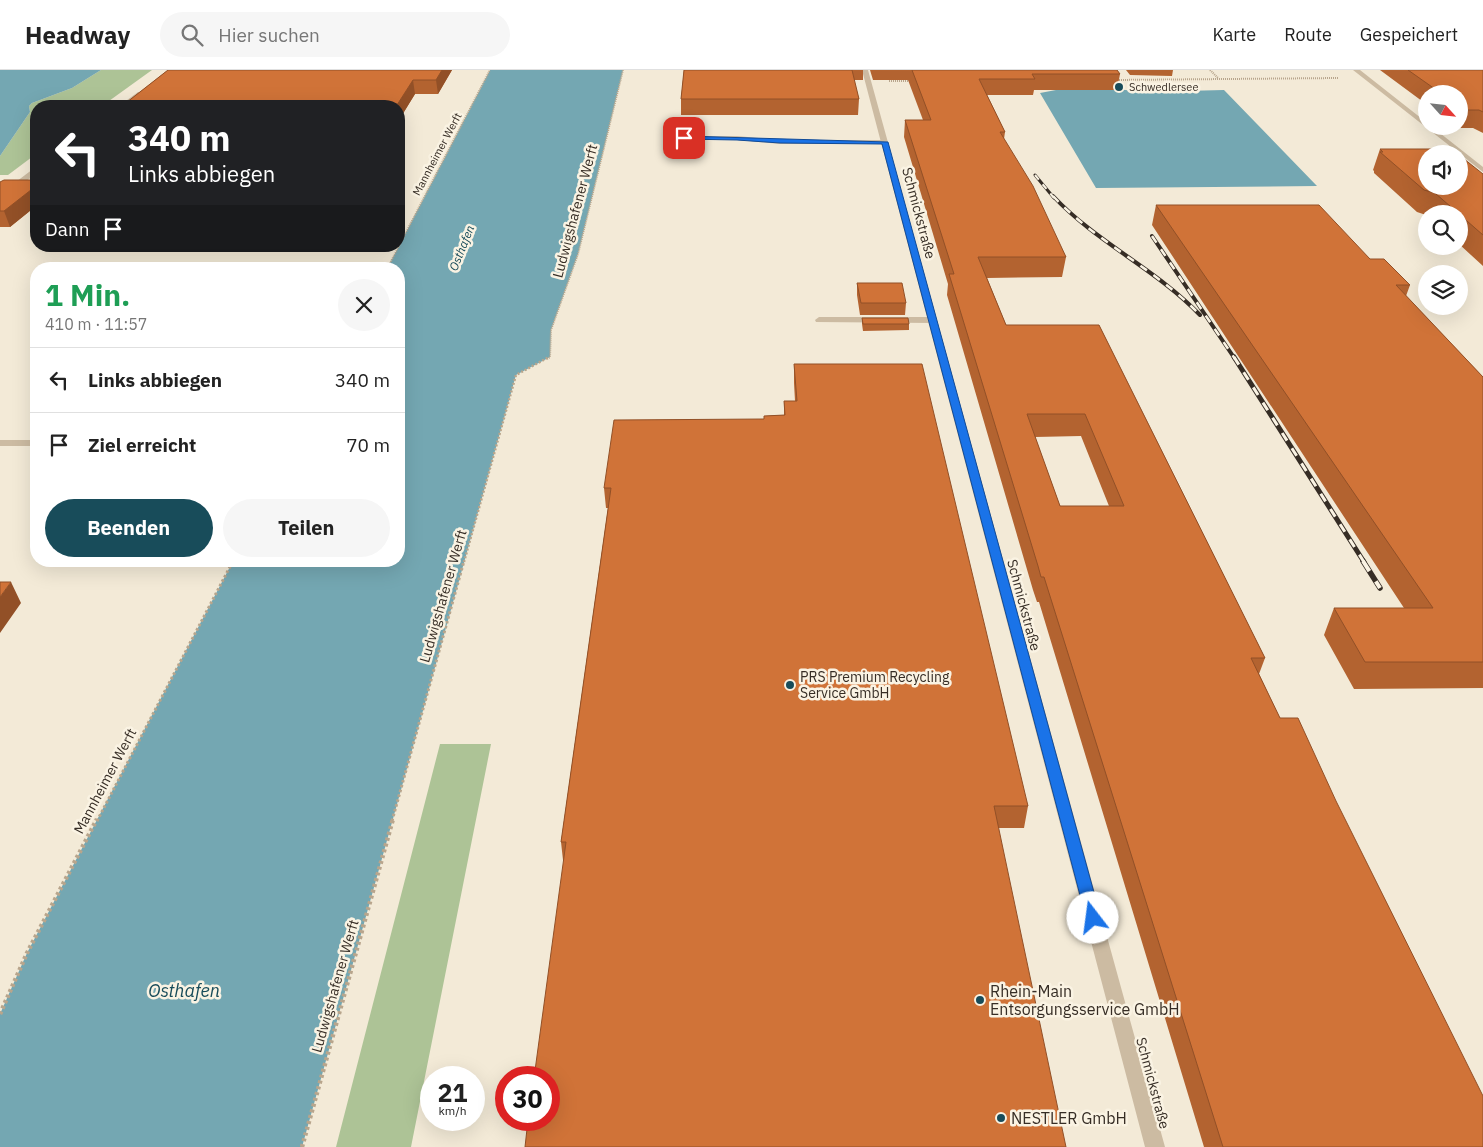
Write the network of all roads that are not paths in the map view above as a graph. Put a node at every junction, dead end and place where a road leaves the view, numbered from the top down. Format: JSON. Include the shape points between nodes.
{"nodes":[{"id":1,"x":1356,"y":70,"type":"edge"},
{"id":2,"x":867,"y":75,"type":"edge"},
{"id":3,"x":144,"y":90,"type":"edge"},
{"id":4,"x":130,"y":100,"type":"edge"},
{"id":5,"x":1418,"y":119,"type":"edge"},
{"id":6,"x":1438,"y":135,"type":"edge"},
{"id":7,"x":684,"y":138,"type":"dead end"},
{"id":8,"x":884,"y":142,"type":"junction"},
{"id":9,"x":1483,"y":170,"type":"edge"},
{"id":10,"x":30,"y":176,"type":"edge"},
{"id":11,"x":0,"y":198,"type":"edge"},
{"id":12,"x":819,"y":320,"type":"dead end"},
{"id":13,"x":932,"y":320,"type":"junction"},
{"id":14,"x":0,"y":443,"type":"edge"},
{"id":15,"x":30,"y":443,"type":"edge"},
{"id":16,"x":1155,"y":1147,"type":"edge"}],
"edges":[{"from":1,"to":5,"type":"street"},
{"from":2,"to":8,"type":"street","name":"Schmickstraße"},
{"from":3,"to":4,"type":"street"},
{"from":6,"to":9,"type":"street"},
{"from":7,"to":8,"type":"street"},
{"from":8,"to":13,"type":"street","name":"Schmickstraße"},
{"from":10,"to":11,"type":"street"},
{"from":12,"to":13,"type":"street"},
{"from":13,"to":16,"type":"street","name":"Schmickstraße"},
{"from":14,"to":15,"type":"street"}]}
